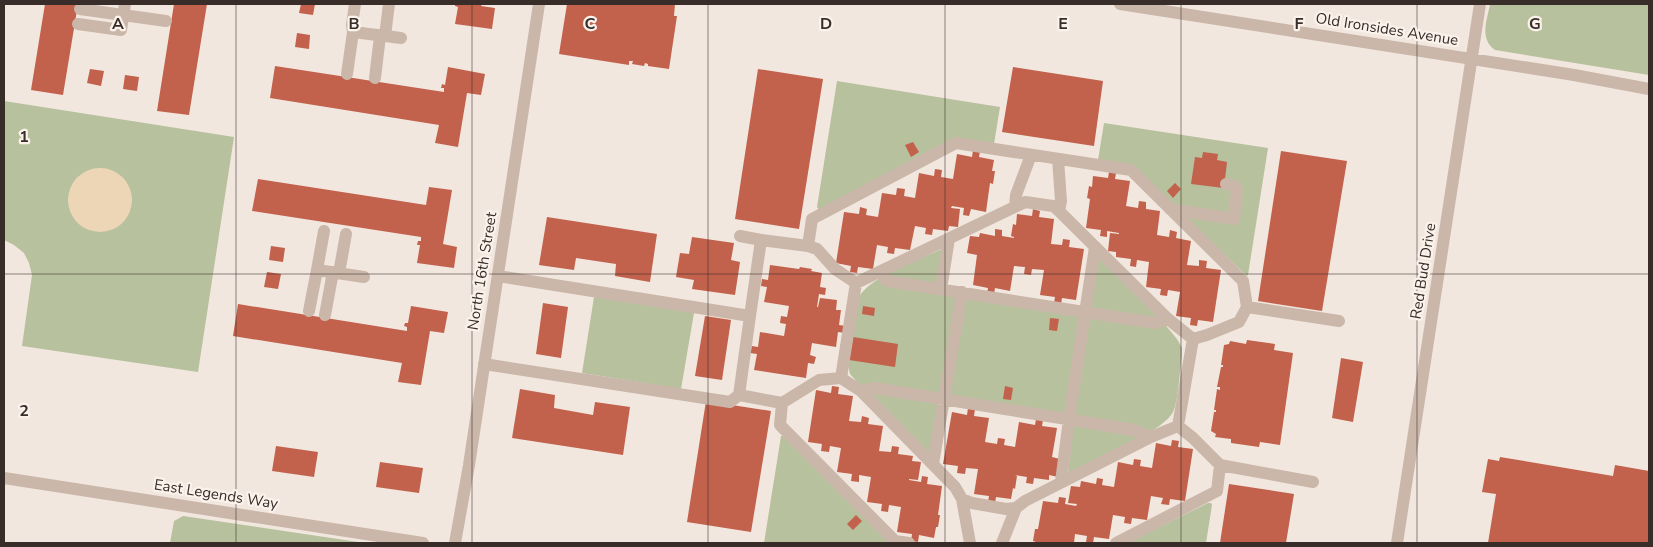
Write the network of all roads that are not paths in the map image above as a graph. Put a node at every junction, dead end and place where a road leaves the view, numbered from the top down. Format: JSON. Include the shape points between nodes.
{"nodes":[{"id":1,"x":355,"y":4,"type":"edge"},
{"id":2,"x":389,"y":4,"type":"edge"},
{"id":3,"x":539,"y":4,"type":"edge"},
{"id":4,"x":1120,"y":4,"type":"edge"},
{"id":5,"x":1480,"y":4,"type":"edge"},
{"id":6,"x":1145,"y":6,"type":"edge"},
{"id":7,"x":80,"y":9,"type":"dead end"},
{"id":8,"x":124,"y":9,"type":"edge"},
{"id":9,"x":166,"y":21,"type":"dead end"},
{"id":10,"x":78,"y":24,"type":"dead end"},
{"id":11,"x":353,"y":32,"type":"junction"},
{"id":12,"x":383,"y":36,"type":"junction"},
{"id":13,"x":401,"y":38,"type":"dead end"},
{"id":14,"x":1471,"y":59,"type":"junction"},
{"id":15,"x":347,"y":74,"type":"dead end"},
{"id":16,"x":375,"y":78,"type":"dead end"},
{"id":17,"x":1649,"y":89,"type":"edge"},
{"id":18,"x":1031,"y":155,"type":"junction"},
{"id":19,"x":1058,"y":159,"type":"junction"},
{"id":20,"x":1226,"y":184,"type":"dead end"},
{"id":21,"x":1015,"y":207,"type":"junction"},
{"id":22,"x":1170,"y":209,"type":"junction"},
{"id":23,"x":1059,"y":211,"type":"junction"},
{"id":24,"x":324,"y":231,"type":"dead end"},
{"id":25,"x":346,"y":234,"type":"dead end"},
{"id":26,"x":740,"y":236,"type":"dead end"},
{"id":27,"x":948,"y":239,"type":"junction"},
{"id":28,"x":761,"y":240,"type":"junction"},
{"id":29,"x":808,"y":246,"type":"junction"},
{"id":30,"x":1096,"y":247,"type":"junction"},
{"id":31,"x":317,"y":270,"type":"junction"},
{"id":32,"x":880,"y":272,"type":"junction"},
{"id":33,"x":336,"y":273,"type":"junction"},
{"id":34,"x":498,"y":276,"type":"junction"},
{"id":35,"x":364,"y":277,"type":"dead end"},
{"id":36,"x":856,"y":283,"type":"junction"},
{"id":37,"x":941,"y":289,"type":"junction"},
{"id":38,"x":962,"y":292,"type":"junction"},
{"id":39,"x":1247,"y":307,"type":"junction"},
{"id":40,"x":309,"y":311,"type":"dead end"},
{"id":41,"x":1085,"y":312,"type":"junction"},
{"id":42,"x":325,"y":315,"type":"dead end"},
{"id":43,"x":750,"y":316,"type":"junction"},
{"id":44,"x":1168,"y":319,"type":"junction"},
{"id":45,"x":1339,"y":321,"type":"dead end"},
{"id":46,"x":1193,"y":339,"type":"junction"},
{"id":47,"x":484,"y":364,"type":"junction"},
{"id":48,"x":841,"y":378,"type":"junction"},
{"id":49,"x":861,"y":391,"type":"junction"},
{"id":50,"x":739,"y":395,"type":"junction"},
{"id":51,"x":943,"y":399,"type":"junction"},
{"id":52,"x":782,"y":403,"type":"junction"},
{"id":53,"x":1069,"y":419,"type":"junction"},
{"id":54,"x":1178,"y":426,"type":"junction"},
{"id":55,"x":1151,"y":437,"type":"junction"},
{"id":56,"x":933,"y":464,"type":"junction"},
{"id":57,"x":1220,"y":465,"type":"junction"},
{"id":58,"x":4,"y":478,"type":"edge"},
{"id":59,"x":1061,"y":482,"type":"junction"},
{"id":60,"x":1313,"y":482,"type":"dead end"},
{"id":61,"x":962,"y":499,"type":"junction"},
{"id":62,"x":1016,"y":508,"type":"junction"},
{"id":63,"x":423,"y":543,"type":"edge"},
{"id":64,"x":455,"y":543,"type":"edge"},
{"id":65,"x":909,"y":543,"type":"edge"},
{"id":66,"x":970,"y":543,"type":"edge"},
{"id":67,"x":1002,"y":543,"type":"edge"},
{"id":68,"x":1116,"y":543,"type":"edge"},
{"id":69,"x":1397,"y":543,"type":"edge"}],
"edges":[{"from":1,"to":11,"type":"street"},
{"from":2,"to":12,"type":"street"},
{"from":3,"to":34,"type":"street","name":"North 16th Street"},
{"from":4,"to":6,"type":"street","name":"Old Ironsides Avenue"},
{"from":5,"to":14,"type":"street","name":"Red Bud Drive"},
{"from":6,"to":14,"type":"street","name":"Old Ironsides Avenue"},
{"from":7,"to":8,"type":"street"},
{"from":8,"to":9,"type":"street"},
{"from":8,"to":10,"type":"street","via":[[121,30]]},
{"from":11,"to":12,"type":"street"},
{"from":11,"to":15,"type":"street"},
{"from":12,"to":13,"type":"street"},
{"from":12,"to":16,"type":"street"},
{"from":14,"to":17,"type":"street","name":"Old Ironsides Avenue"},
{"from":14,"to":69,"type":"street","name":"Red Bud Drive"},
{"from":18,"to":19,"type":"street"},
{"from":18,"to":21,"type":"street","via":[[1016,195]]},
{"from":18,"to":29,"type":"street","via":[[956,143],[812,219]]},
{"from":19,"to":22,"type":"street","via":[[1131,170]]},
{"from":19,"to":23,"type":"street"},
{"from":20,"to":22,"type":"street","via":[[1237,190],[1234,219]]},
{"from":21,"to":23,"type":"street","via":[[1025,202],[1053,206]]},
{"from":21,"to":27,"type":"street"},
{"from":22,"to":39,"type":"street","via":[[1243,281]]},
{"from":23,"to":30,"type":"street"},
{"from":24,"to":31,"type":"street"},
{"from":25,"to":33,"type":"street"},
{"from":26,"to":28,"type":"street"},
{"from":27,"to":32,"type":"street"},
{"from":27,"to":37,"type":"street"},
{"from":28,"to":29,"type":"street"},
{"from":28,"to":43,"type":"street"},
{"from":29,"to":36,"type":"street","via":[[817,249],[835,269]]},
{"from":30,"to":41,"type":"street"},
{"from":30,"to":44,"type":"street"},
{"from":31,"to":33,"type":"street"},
{"from":31,"to":40,"type":"street"},
{"from":32,"to":36,"type":"street"},
{"from":32,"to":37,"type":"street","via":[[887,281]]},
{"from":33,"to":35,"type":"street"},
{"from":33,"to":42,"type":"street"},
{"from":34,"to":43,"type":"street"},
{"from":34,"to":47,"type":"street","name":"North 16th Street"},
{"from":36,"to":48,"type":"street"},
{"from":37,"to":38,"type":"street"},
{"from":38,"to":41,"type":"street"},
{"from":38,"to":51,"type":"street"},
{"from":39,"to":45,"type":"street"},
{"from":39,"to":46,"type":"street","via":[[1239,322]]},
{"from":41,"to":44,"type":"street","via":[[1155,323]]},
{"from":41,"to":53,"type":"street"},
{"from":43,"to":50,"type":"street"},
{"from":44,"to":46,"type":"street"},
{"from":46,"to":54,"type":"street"},
{"from":47,"to":50,"type":"street","via":[[683,397],[730,402]]},
{"from":47,"to":64,"type":"street","name":"North 16th Street"},
{"from":48,"to":49,"type":"street"},
{"from":48,"to":52,"type":"street","via":[[819,380]]},
{"from":49,"to":51,"type":"street","via":[[874,388]]},
{"from":49,"to":56,"type":"street"},
{"from":50,"to":52,"type":"street"},
{"from":51,"to":53,"type":"street"},
{"from":51,"to":56,"type":"street"},
{"from":52,"to":65,"type":"street","via":[[780,425],[895,541]]},
{"from":53,"to":55,"type":"street","via":[[1134,430]]},
{"from":53,"to":59,"type":"street"},
{"from":54,"to":55,"type":"street"},
{"from":54,"to":57,"type":"street"},
{"from":55,"to":59,"type":"street"},
{"from":56,"to":61,"type":"street"},
{"from":57,"to":60,"type":"street"},
{"from":57,"to":68,"type":"street","via":[[1217,491]]},
{"from":58,"to":63,"type":"street","name":"East Legends Way"},
{"from":59,"to":62,"type":"street"},
{"from":61,"to":62,"type":"street","via":[[972,504]]},
{"from":61,"to":66,"type":"street"},
{"from":62,"to":67,"type":"street"}]}
